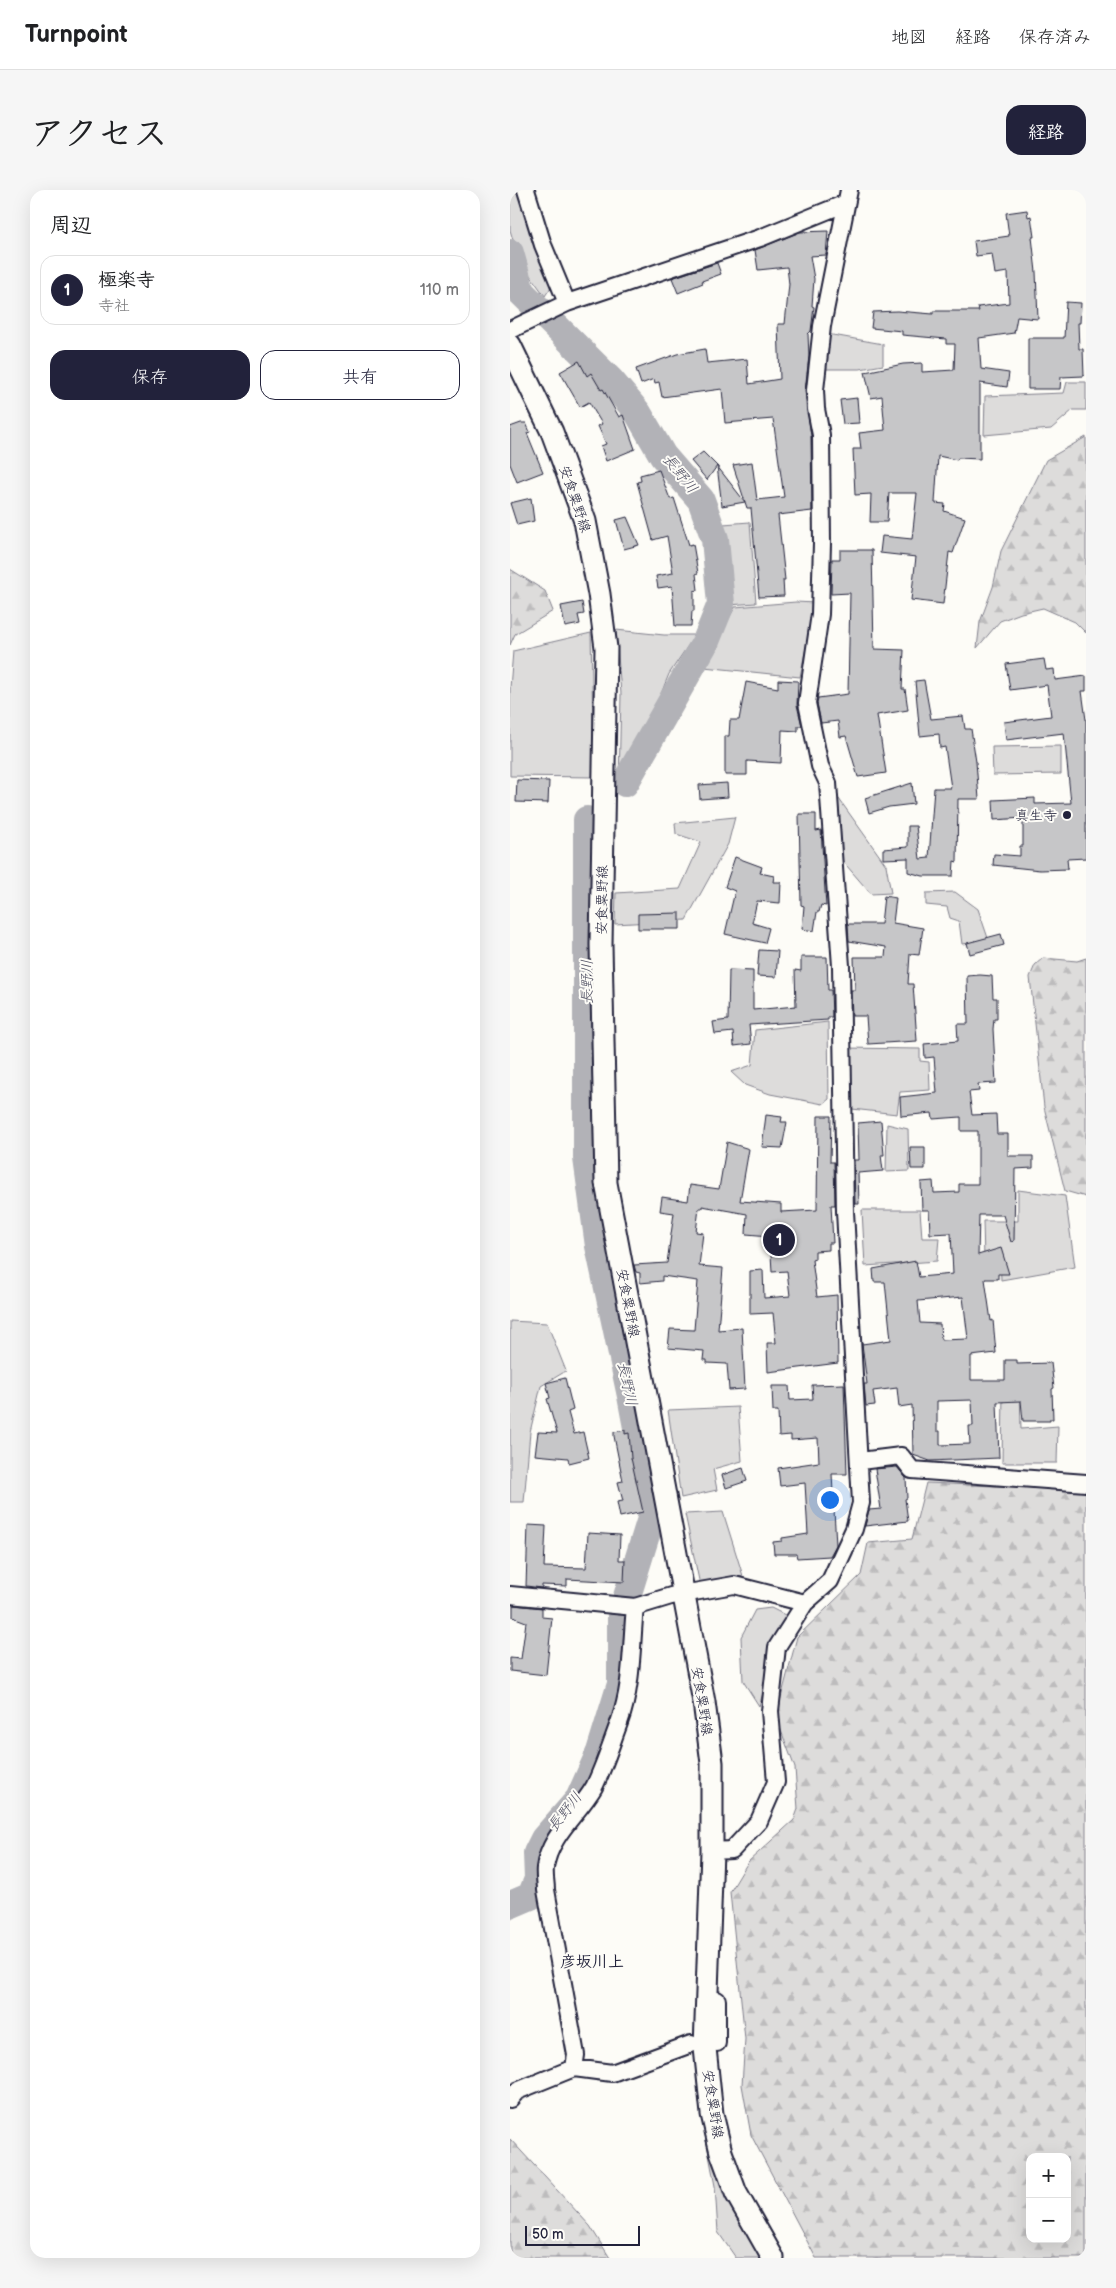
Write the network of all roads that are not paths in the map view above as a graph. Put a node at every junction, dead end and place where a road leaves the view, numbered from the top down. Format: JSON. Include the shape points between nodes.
{"nodes":[{"id":1,"x":526,"y":190,"type":"edge"},
{"id":2,"x":847,"y":197,"type":"edge"},
{"id":3,"x":567,"y":303,"type":"junction"},
{"id":4,"x":510,"y":330,"type":"edge"},
{"id":5,"x":510,"y":346,"type":"edge"},
{"id":6,"x":860,"y":1461,"type":"junction"},
{"id":7,"x":1086,"y":1483,"type":"edge"},
{"id":8,"x":510,"y":1594,"type":"edge"},
{"id":9,"x":682,"y":1596,"type":"junction"},
{"id":10,"x":805,"y":1603,"type":"junction"},
{"id":11,"x":628,"y":1605,"type":"junction"},
{"id":12,"x":712,"y":1851,"type":"junction"},
{"id":13,"x":709,"y":1945,"type":"junction"},
{"id":14,"x":717,"y":2042,"type":"dead end"},
{"id":15,"x":691,"y":2044,"type":"dead end"},
{"id":16,"x":574,"y":2068,"type":"junction"},
{"id":17,"x":510,"y":2099,"type":"edge"},
{"id":18,"x":773,"y":2258,"type":"edge"}],
"edges":[{"from":1,"to":3,"type":"street","via":[[543,245]]},
{"from":2,"to":3,"type":"street","via":[[760,238]]},
{"from":2,"to":6,"type":"street","via":[[822,326],[815,390],[822,435],[822,543],[820,614],[807,703],[820,766],[828,783],[840,957],[845,1211]]},
{"from":3,"to":4,"type":"street"},
{"from":5,"to":9,"type":"main road","name":"安食粟野線","via":[[552,432],[585,521],[599,594],[606,648],[602,945],[606,1183]]},
{"from":6,"to":7,"type":"street","via":[[901,1456],[912,1470]]},
{"from":6,"to":10,"type":"street","via":[[861,1503],[854,1529],[830,1581]]},
{"from":8,"to":11,"type":"street"},
{"from":9,"to":10,"type":"street","via":[[734,1585]]},
{"from":9,"to":11,"type":"street"},
{"from":9,"to":12,"type":"main road","name":"安食粟野線","via":[[704,1702],[712,1763]]},
{"from":10,"to":12,"type":"street","via":[[777,1647],[770,1711],[776,1782],[759,1820],[732,1850]]},
{"from":11,"to":16,"type":"street","via":[[632,1672],[628,1694],[595,1785],[551,1849],[544,1868],[576,2054]]},
{"from":12,"to":13,"type":"main road","name":"安食粟野線"},
{"from":13,"to":14,"type":"street","via":[[717,1987]]},
{"from":13,"to":18,"type":"main road","name":"安食粟野線","via":[[705,2048],[712,2114],[736,2193]]},
{"from":15,"to":16,"type":"street","via":[[612,2073]]},
{"from":16,"to":17,"type":"street","via":[[517,2091]]}]}
